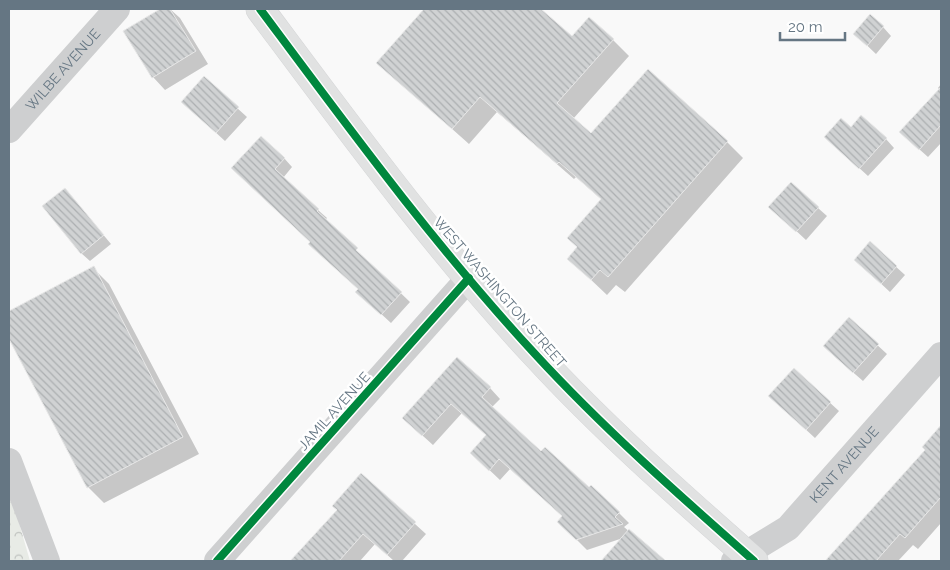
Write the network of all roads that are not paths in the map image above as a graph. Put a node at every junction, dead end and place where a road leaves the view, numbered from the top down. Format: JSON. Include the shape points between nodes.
{"nodes":[{"id":1,"x":117,"y":9,"type":"edge"},
{"id":2,"x":260,"y":9,"type":"edge"},
{"id":3,"x":9,"y":130,"type":"edge"},
{"id":4,"x":469,"y":278,"type":"junction"},
{"id":5,"x":941,"y":354,"type":"edge"},
{"id":6,"x":9,"y":461,"type":"edge"},
{"id":7,"x":744,"y":559,"type":"edge"},
{"id":8,"x":47,"y":561,"type":"edge"},
{"id":9,"x":217,"y":561,"type":"edge"}],
"edges":[{"from":1,"to":3,"type":"street","name":"WILBE AVENUE"},
{"from":2,"to":4,"type":"main road","name":"WEST WASHINGTON STREET","via":[[392,186]]},
{"from":4,"to":7,"type":"main road","name":"WEST WASHINGTON STREET","via":[[535,354]]},
{"from":4,"to":9,"type":"street","name":"JAMIL AVENUE"},
{"from":5,"to":7,"type":"street","name":"KENT AVENUE","via":[[788,528]]},
{"from":6,"to":8,"type":"street"}]}
